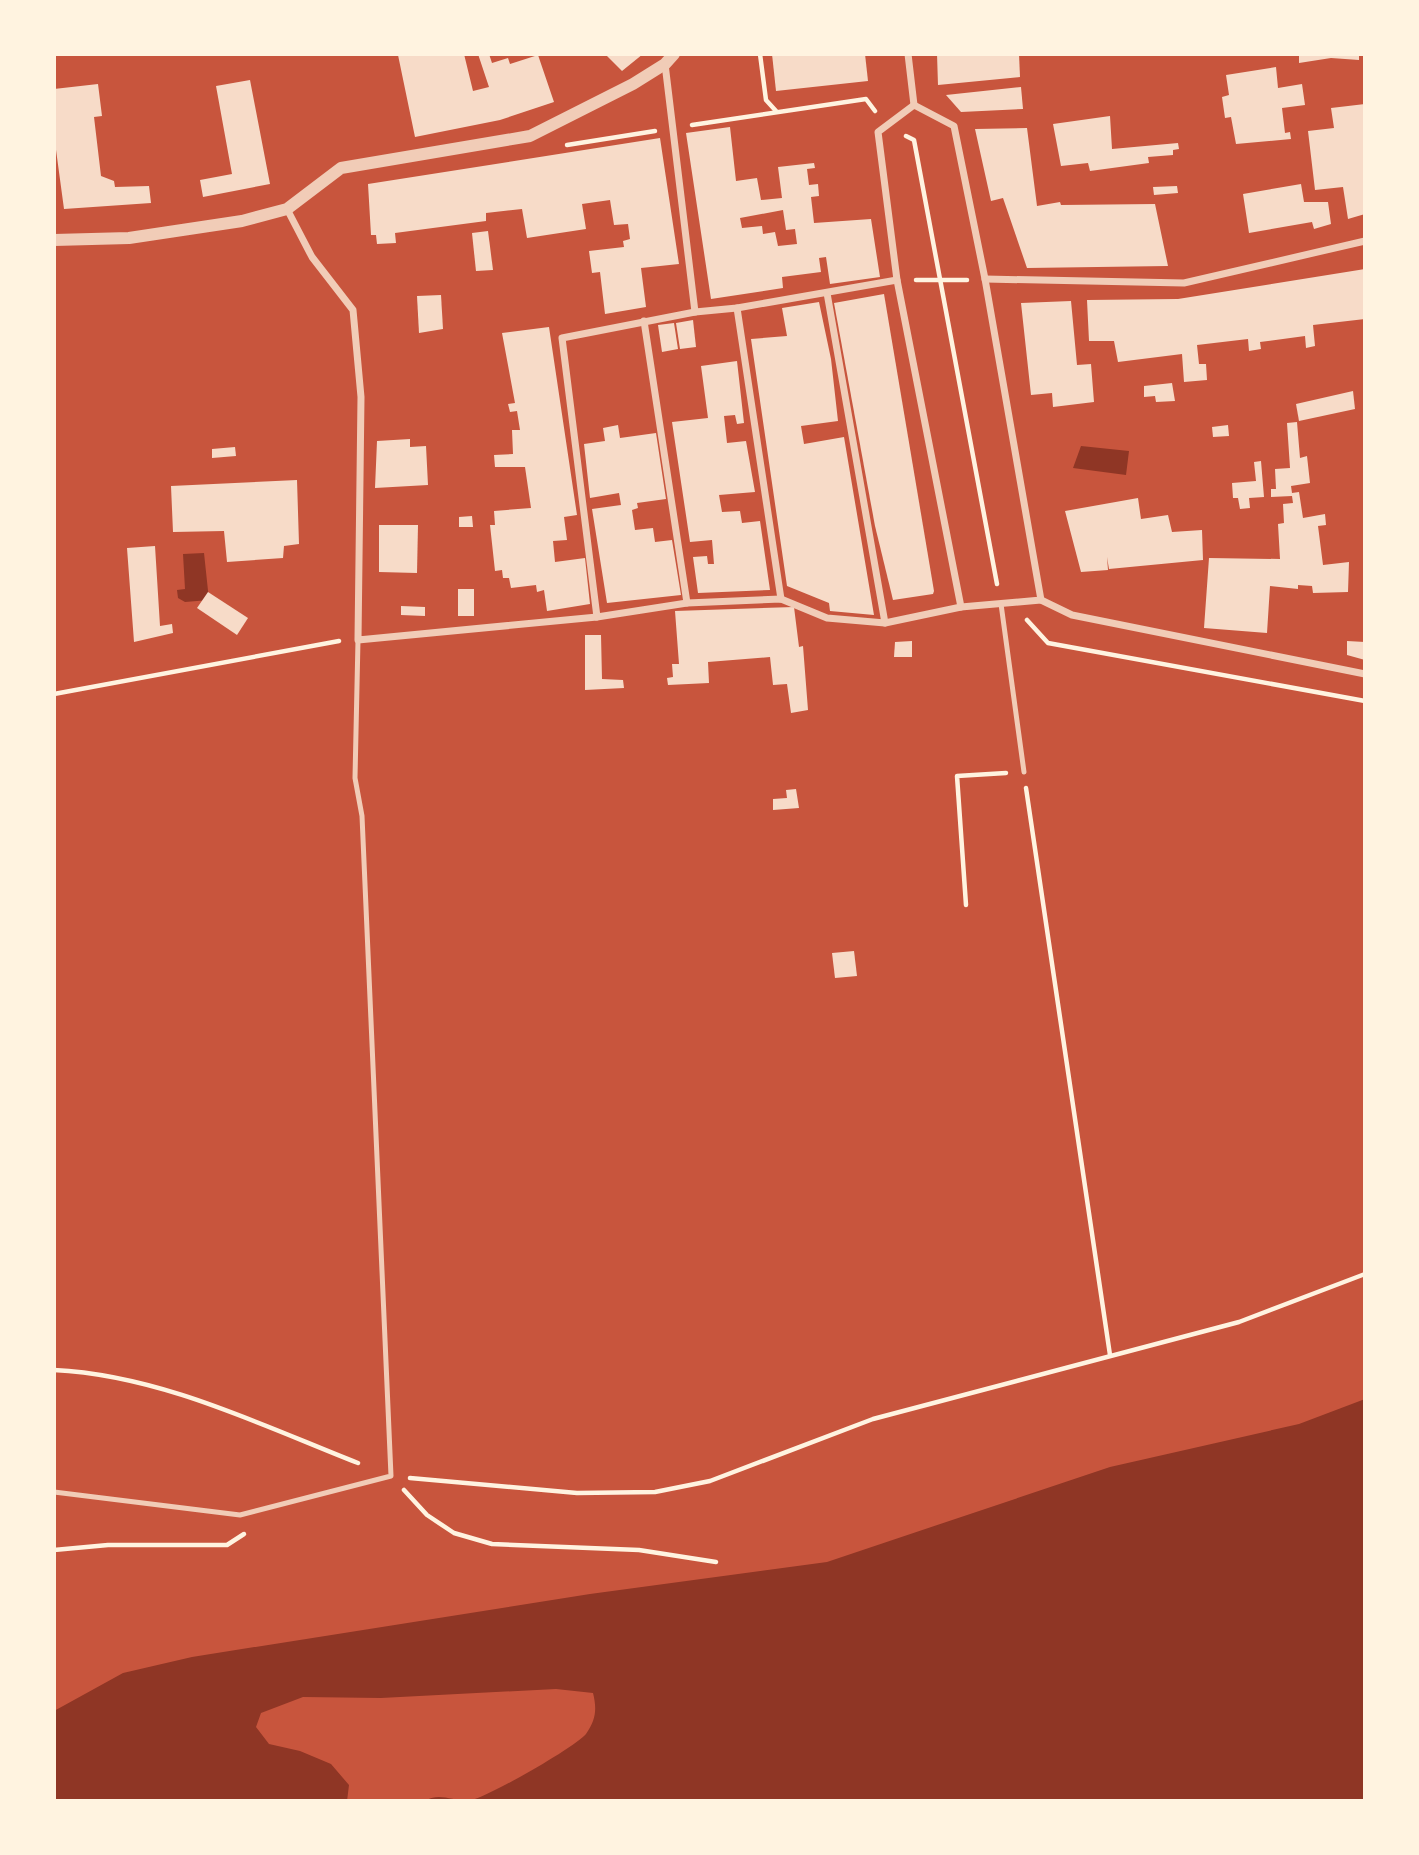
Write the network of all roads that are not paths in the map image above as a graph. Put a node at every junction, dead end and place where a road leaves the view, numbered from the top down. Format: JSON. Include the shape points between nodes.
{"nodes":[{"id":1,"x":908,"y":54,"type":"edge"},
{"id":2,"x":669,"y":59,"type":"edge"},
{"id":3,"x":914,"y":105,"type":"junction"},
{"id":4,"x":287,"y":209,"type":"junction"},
{"id":5,"x":54,"y":240,"type":"edge"},
{"id":6,"x":1365,"y":241,"type":"edge"},
{"id":7,"x":985,"y":279,"type":"junction"},
{"id":8,"x":897,"y":280,"type":"junction"},
{"id":9,"x":827,"y":293,"type":"junction"},
{"id":10,"x":737,"y":308,"type":"junction"},
{"id":11,"x":695,"y":312,"type":"junction"},
{"id":12,"x":644,"y":321,"type":"junction"},
{"id":13,"x":781,"y":599,"type":"junction"},
{"id":14,"x":1041,"y":600,"type":"junction"},
{"id":15,"x":687,"y":603,"type":"junction"},
{"id":16,"x":1001,"y":604,"type":"junction"},
{"id":17,"x":961,"y":607,"type":"junction"},
{"id":18,"x":597,"y":617,"type":"junction"},
{"id":19,"x":885,"y":623,"type":"junction"},
{"id":20,"x":358,"y":640,"type":"junction"},
{"id":21,"x":1365,"y":674,"type":"edge"},
{"id":22,"x":1024,"y":772,"type":"road end"},
{"id":23,"x":54,"y":1492,"type":"edge"}],
"edges":[{"from":1,"to":3,"type":"street"},
{"from":2,"to":4,"type":"street","via":[[633,84],[530,136],[341,169]]},
{"from":2,"to":11,"type":"street"},
{"from":3,"to":7,"type":"street","via":[[954,126]]},
{"from":3,"to":8,"type":"street","via":[[878,132]]},
{"from":4,"to":5,"type":"street","via":[[242,221],[129,238]]},
{"from":4,"to":20,"type":"street","via":[[312,257],[353,310],[360,397]]},
{"from":6,"to":7,"type":"street","via":[[1184,283]]},
{"from":7,"to":14,"type":"street"},
{"from":8,"to":9,"type":"street"},
{"from":8,"to":17,"type":"street"},
{"from":9,"to":10,"type":"street"},
{"from":9,"to":19,"type":"street"},
{"from":10,"to":11,"type":"street"},
{"from":10,"to":13,"type":"street"},
{"from":11,"to":12,"type":"street"},
{"from":12,"to":15,"type":"street"},
{"from":12,"to":18,"type":"street","via":[[562,338]]},
{"from":13,"to":15,"type":"street"},
{"from":13,"to":19,"type":"street","via":[[827,618]]},
{"from":14,"to":16,"type":"street"},
{"from":14,"to":21,"type":"street","via":[[1072,615]]},
{"from":15,"to":18,"type":"street"},
{"from":16,"to":17,"type":"street"},
{"from":16,"to":22,"type":"lane"},
{"from":17,"to":19,"type":"street"},
{"from":18,"to":20,"type":"street"},
{"from":20,"to":23,"type":"lane","via":[[355,778],[362,816],[391,1476],[240,1516]]}]}
